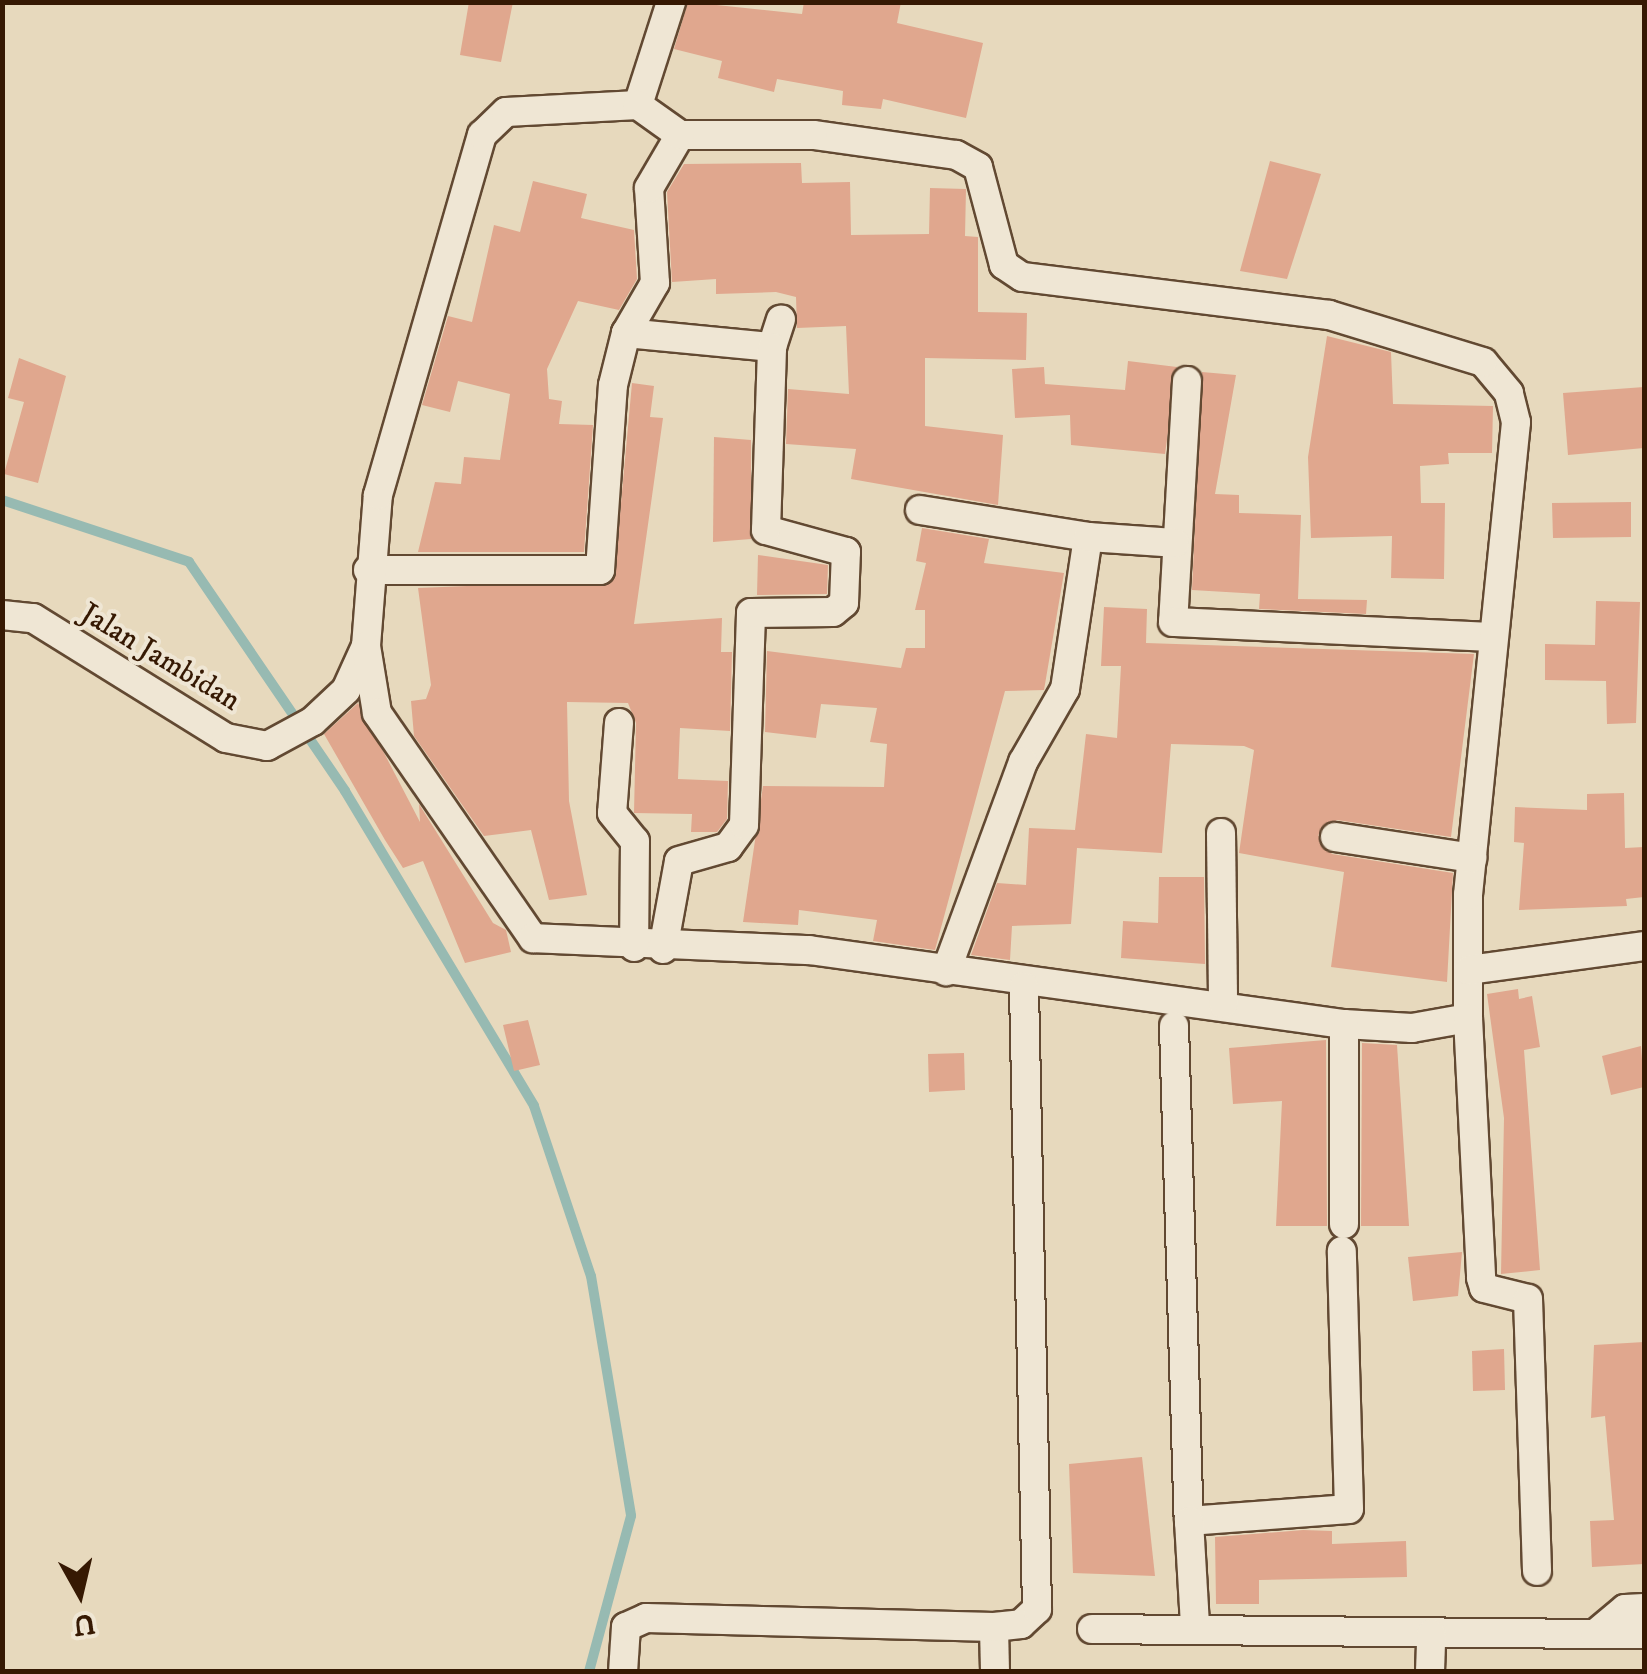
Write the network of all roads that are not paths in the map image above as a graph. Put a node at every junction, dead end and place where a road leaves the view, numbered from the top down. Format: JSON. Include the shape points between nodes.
{"nodes":[{"id":1,"x":672,"y":2,"type":"edge"},
{"id":2,"x":638,"y":104,"type":"junction"},
{"id":3,"x":680,"y":136,"type":"junction"},
{"id":4,"x":781,"y":320,"type":"dead end"},
{"id":5,"x":626,"y":334,"type":"junction"},
{"id":6,"x":772,"y":348,"type":"junction"},
{"id":7,"x":1187,"y":381,"type":"dead end"},
{"id":8,"x":920,"y":510,"type":"dead end"},
{"id":9,"x":1088,"y":537,"type":"junction"},
{"id":10,"x":1175,"y":543,"type":"junction"},
{"id":11,"x":368,"y":570,"type":"junction"},
{"id":12,"x":2,"y":614,"type":"edge"},
{"id":13,"x":1488,"y":637,"type":"junction"},
{"id":14,"x":366,"y":646,"type":"junction"},
{"id":15,"x":619,"y":723,"type":"dead end"},
{"id":16,"x":1221,"y":833,"type":"dead end"},
{"id":17,"x":1334,"y":837,"type":"dead end"},
{"id":18,"x":1472,"y":858,"type":"junction"},
{"id":19,"x":1644,"y":946,"type":"edge"},
{"id":20,"x":634,"y":947,"type":"junction"},
{"id":21,"x":663,"y":949,"type":"junction"},
{"id":22,"x":1469,"y":970,"type":"junction"},
{"id":23,"x":946,"y":971,"type":"junction"},
{"id":24,"x":1024,"y":986,"type":"junction"},
{"id":25,"x":1223,"y":1004,"type":"junction"},
{"id":26,"x":1468,"y":1018,"type":"junction"},
{"id":27,"x":1344,"y":1024,"type":"junction"},
{"id":28,"x":1174,"y":1026,"type":"dead end"},
{"id":29,"x":1189,"y":1521,"type":"junction"},
{"id":30,"x":1536,"y":1572,"type":"dead end"},
{"id":31,"x":1644,"y":1608,"type":"edge"},
{"id":32,"x":1195,"y":1624,"type":"junction"},
{"id":33,"x":994,"y":1627,"type":"junction"},
{"id":34,"x":1092,"y":1630,"type":"dead end"},
{"id":35,"x":1431,"y":1634,"type":"junction"},
{"id":36,"x":1594,"y":1634,"type":"junction"},
{"id":37,"x":1644,"y":1634,"type":"edge"},
{"id":38,"x":623,"y":1672,"type":"edge"},
{"id":39,"x":994,"y":1672,"type":"edge"},
{"id":40,"x":1430,"y":1672,"type":"edge"}],
"edges":[{"from":1,"to":2,"type":"street"},
{"from":2,"to":3,"type":"street"},
{"from":2,"to":11,"type":"street","via":[[506,112],[482,135],[408,368]]},
{"from":3,"to":5,"type":"street","via":[[648,188],[654,283]]},
{"from":3,"to":13,"type":"street","via":[[813,135],[956,156],[978,167],[1004,265],[1022,277],[1329,315],[1483,362],[1509,394],[1516,422]]},
{"from":4,"to":6,"type":"street"},
{"from":5,"to":6,"type":"street"},
{"from":5,"to":11,"type":"street","via":[[612,385],[600,570]]},
{"from":6,"to":21,"type":"street","via":[[766,530],[846,552],[844,603],[833,612],[751,613],[744,826],[728,847],[679,861]]},
{"from":7,"to":10,"type":"street"},
{"from":8,"to":9,"type":"street"},
{"from":9,"to":10,"type":"street"},
{"from":9,"to":23,"type":"street","via":[[1065,689],[1023,762]]},
{"from":10,"to":13,"type":"street","via":[[1173,622]]},
{"from":11,"to":14,"type":"street"},
{"from":12,"to":14,"type":"street","name":"Jalan Jambidan","via":[[33,618],[226,738],[267,746],[313,721],[346,690]]},
{"from":13,"to":18,"type":"street"},
{"from":14,"to":20,"type":"street","via":[[377,712],[525,934]]},
{"from":15,"to":20,"type":"street","via":[[612,813],[635,842]]},
{"from":16,"to":25,"type":"street"},
{"from":17,"to":18,"type":"street"},
{"from":18,"to":22,"type":"street"},
{"from":19,"to":22,"type":"street"},
{"from":20,"to":21,"type":"street"},
{"from":21,"to":23,"type":"street","via":[[809,950]]},
{"from":22,"to":26,"type":"street"},
{"from":23,"to":24,"type":"street"},
{"from":24,"to":25,"type":"street"},
{"from":24,"to":33,"type":"street","via":[[1040,1604],[1020,1624]]},
{"from":25,"to":27,"type":"street"},
{"from":26,"to":27,"type":"street","via":[[1412,1028]]},
{"from":26,"to":30,"type":"street","via":[[1481,1278],[1484,1288],[1528,1299]]},
{"from":27,"to":29,"type":"street","via":[[1349,1509]]},
{"from":28,"to":29,"type":"street"},
{"from":29,"to":32,"type":"street"},
{"from":31,"to":36,"type":"street","via":[[1625,1610]]},
{"from":32,"to":34,"type":"street"},
{"from":32,"to":35,"type":"street"},
{"from":33,"to":38,"type":"street","via":[[646,1618],[626,1627]]},
{"from":33,"to":39,"type":"street"},
{"from":35,"to":36,"type":"street"},
{"from":35,"to":40,"type":"street"},
{"from":36,"to":37,"type":"street"}]}
